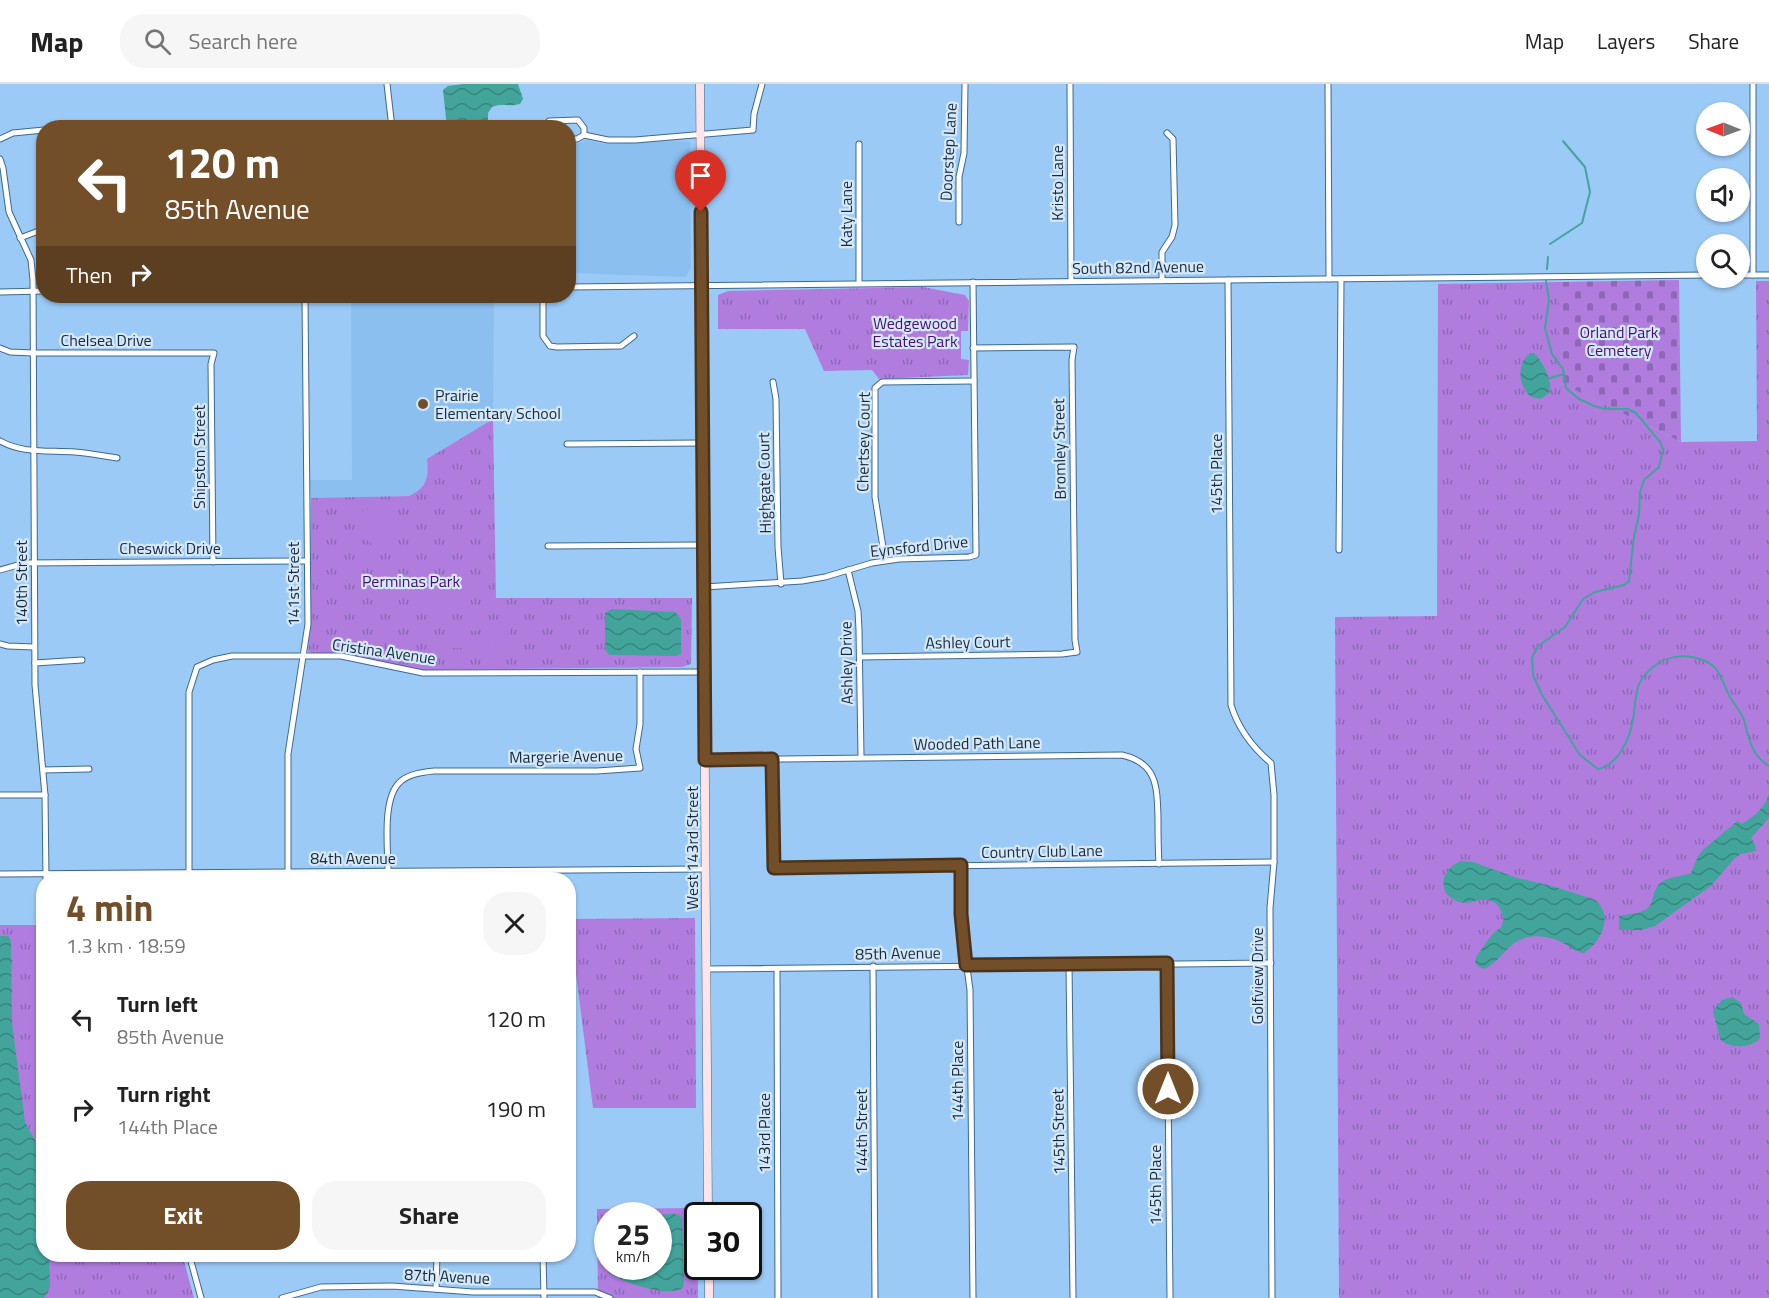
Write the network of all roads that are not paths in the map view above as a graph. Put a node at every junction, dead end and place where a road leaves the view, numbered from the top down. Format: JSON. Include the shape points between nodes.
{"nodes":[{"id":1,"x":387,"y":84,"type":"edge"},
{"id":2,"x":700,"y":84,"type":"edge"},
{"id":3,"x":762,"y":84,"type":"edge"},
{"id":4,"x":964,"y":84,"type":"edge"},
{"id":5,"x":1070,"y":84,"type":"edge"},
{"id":6,"x":1328,"y":84,"type":"edge"},
{"id":7,"x":1754,"y":84,"type":"edge"},
{"id":8,"x":390,"y":120,"type":"edge"},
{"id":9,"x":555,"y":120,"type":"edge"},
{"id":10,"x":576,"y":120,"type":"edge"},
{"id":11,"x":576,"y":120,"type":"edge"},
{"id":12,"x":36,"y":131,"type":"edge"},
{"id":13,"x":700,"y":134,"type":"junction"},
{"id":14,"x":1167,"y":134,"type":"dead end"},
{"id":15,"x":584,"y":135,"type":"junction"},
{"id":16,"x":0,"y":139,"type":"edge"},
{"id":17,"x":576,"y":139,"type":"edge"},
{"id":18,"x":859,"y":144,"type":"dead end"},
{"id":19,"x":0,"y":159,"type":"edge"},
{"id":20,"x":959,"y":222,"type":"dead end"},
{"id":21,"x":36,"y":232,"type":"edge"},
{"id":22,"x":20,"y":238,"type":"junction"},
{"id":23,"x":1769,"y":274,"type":"edge"},
{"id":24,"x":1696,"y":275,"type":"edge"},
{"id":25,"x":1753,"y":275,"type":"joint"},
{"id":26,"x":1329,"y":279,"type":"junction"},
{"id":27,"x":1341,"y":279,"type":"junction"},
{"id":28,"x":1162,"y":280,"type":"junction"},
{"id":29,"x":1228,"y":280,"type":"junction"},
{"id":30,"x":1071,"y":281,"type":"junction"},
{"id":31,"x":973,"y":282,"type":"junction"},
{"id":32,"x":860,"y":283,"type":"junction"},
{"id":33,"x":701,"y":286,"type":"junction"},
{"id":34,"x":576,"y":287,"type":"edge"},
{"id":35,"x":33,"y":291,"type":"junction"},
{"id":36,"x":0,"y":292,"type":"edge"},
{"id":37,"x":305,"y":303,"type":"edge"},
{"id":38,"x":543,"y":303,"type":"edge"},
{"id":39,"x":634,"y":336,"type":"dead end"},
{"id":40,"x":0,"y":348,"type":"edge"},
{"id":41,"x":974,"y":348,"type":"junction"},
{"id":42,"x":33,"y":353,"type":"junction"},
{"id":43,"x":214,"y":353,"type":"joint"},
{"id":44,"x":974,"y":381,"type":"junction"},
{"id":45,"x":772,"y":382,"type":"dead end"},
{"id":46,"x":0,"y":441,"type":"edge"},
{"id":47,"x":703,"y":443,"type":"junction"},
{"id":48,"x":567,"y":444,"type":"dead end"},
{"id":49,"x":34,"y":452,"type":"junction"},
{"id":50,"x":117,"y":458,"type":"dead end"},
{"id":51,"x":703,"y":545,"type":"junction"},
{"id":52,"x":548,"y":546,"type":"dead end"},
{"id":53,"x":1340,"y":550,"type":"dead end"},
{"id":54,"x":306,"y":561,"type":"junction"},
{"id":55,"x":885,"y":561,"type":"junction"},
{"id":56,"x":213,"y":562,"type":"junction"},
{"id":57,"x":34,"y":563,"type":"junction"},
{"id":58,"x":0,"y":570,"type":"edge"},
{"id":59,"x":848,"y":570,"type":"junction"},
{"id":60,"x":781,"y":584,"type":"junction"},
{"id":61,"x":704,"y":587,"type":"junction"},
{"id":62,"x":0,"y":644,"type":"edge"},
{"id":63,"x":34,"y":647,"type":"junction"},
{"id":64,"x":1077,"y":652,"type":"joint"},
{"id":65,"x":303,"y":656,"type":"junction"},
{"id":66,"x":860,"y":657,"type":"junction"},
{"id":67,"x":82,"y":660,"type":"dead end"},
{"id":68,"x":35,"y":663,"type":"junction"},
{"id":69,"x":1230,"y":669,"type":"joint"},
{"id":70,"x":640,"y":672,"type":"junction"},
{"id":71,"x":704,"y":672,"type":"junction"},
{"id":72,"x":861,"y":757,"type":"junction"},
{"id":73,"x":772,"y":759,"type":"junction"},
{"id":74,"x":705,"y":760,"type":"junction"},
{"id":75,"x":89,"y":769,"type":"dead end"},
{"id":76,"x":43,"y":770,"type":"junction"},
{"id":77,"x":0,"y":795,"type":"edge"},
{"id":78,"x":45,"y":795,"type":"junction"},
{"id":79,"x":1274,"y":862,"type":"junction"},
{"id":80,"x":1159,"y":864,"type":"junction"},
{"id":81,"x":961,"y":865,"type":"junction"},
{"id":82,"x":706,"y":869,"type":"junction"},
{"id":83,"x":388,"y":871,"type":"junction"},
{"id":84,"x":46,"y":872,"type":"edge"},
{"id":85,"x":189,"y":872,"type":"edge"},
{"id":86,"x":288,"y":872,"type":"joint"},
{"id":87,"x":0,"y":874,"type":"edge"},
{"id":88,"x":36,"y":876,"type":"edge"},
{"id":89,"x":1167,"y":963,"type":"junction"},
{"id":90,"x":1271,"y":963,"type":"junction"},
{"id":91,"x":966,"y":965,"type":"junction"},
{"id":92,"x":1069,"y":965,"type":"junction"},
{"id":93,"x":873,"y":966,"type":"junction"},
{"id":94,"x":706,"y":969,"type":"junction"},
{"id":95,"x":777,"y":969,"type":"junction"},
{"id":96,"x":708,"y":1202,"type":"edge"},
{"id":97,"x":191,"y":1262,"type":"edge"},
{"id":98,"x":437,"y":1262,"type":"edge"},
{"id":99,"x":543,"y":1262,"type":"edge"},
{"id":100,"x":709,"y":1280,"type":"edge"},
{"id":101,"x":436,"y":1289,"type":"junction"},
{"id":102,"x":309,"y":1290,"type":"junction"},
{"id":103,"x":544,"y":1295,"type":"edge"},
{"id":104,"x":201,"y":1298,"type":"edge"},
{"id":105,"x":282,"y":1298,"type":"edge"},
{"id":106,"x":311,"y":1298,"type":"edge"},
{"id":107,"x":610,"y":1298,"type":"edge"},
{"id":108,"x":709,"y":1298,"type":"edge"},
{"id":109,"x":778,"y":1298,"type":"edge"},
{"id":110,"x":875,"y":1298,"type":"edge"},
{"id":111,"x":973,"y":1298,"type":"edge"},
{"id":112,"x":1073,"y":1298,"type":"edge"},
{"id":113,"x":1170,"y":1298,"type":"edge"},
{"id":114,"x":1272,"y":1298,"type":"edge"}],
"edges":[{"from":1,"to":8,"type":"street"},
{"from":2,"to":13,"type":"main road","name":"West 143rd Street"},
{"from":3,"to":13,"type":"street","via":[[753,130]]},
{"from":4,"to":20,"type":"street","name":"Doorstep Lane"},
{"from":5,"to":30,"type":"street","name":"Kristo Lane"},
{"from":6,"to":26,"type":"street"},
{"from":7,"to":25,"type":"street"},
{"from":9,"to":11,"type":"street"},
{"from":10,"to":15,"type":"street","via":[[584,128]]},
{"from":12,"to":16,"type":"street"},
{"from":13,"to":15,"type":"street","via":[[635,140]]},
{"from":13,"to":33,"type":"main road","name":"West 143rd Street"},
{"from":14,"to":28,"type":"street","via":[[1173,139],[1175,225],[1162,252]]},
{"from":15,"to":17,"type":"street"},
{"from":18,"to":32,"type":"street","name":"Katy Lane"},
{"from":19,"to":22,"type":"street","name":"140th Street","via":[[9,212]]},
{"from":21,"to":22,"type":"street"},
{"from":22,"to":35,"type":"street","name":"140th Street","via":[[31,260]]},
{"from":23,"to":25,"type":"street"},
{"from":24,"to":27,"type":"street","name":"South 82nd Avenue"},
{"from":26,"to":27,"type":"street","name":"South 82nd Avenue"},
{"from":26,"to":29,"type":"street","name":"South 82nd Avenue"},
{"from":27,"to":53,"type":"street"},
{"from":28,"to":29,"type":"street","name":"South 82nd Avenue"},
{"from":28,"to":30,"type":"street","name":"South 82nd Avenue"},
{"from":29,"to":69,"type":"street","name":"145th Place"},
{"from":30,"to":31,"type":"street","name":"South 82nd Avenue"},
{"from":31,"to":32,"type":"street","name":"South 82nd Avenue"},
{"from":31,"to":41,"type":"street","name":"Eynsford Drive"},
{"from":32,"to":33,"type":"street","name":"South 82nd Avenue"},
{"from":33,"to":34,"type":"street","name":"South 82nd Avenue"},
{"from":33,"to":47,"type":"main road","name":"West 143rd Street"},
{"from":35,"to":36,"type":"street"},
{"from":35,"to":42,"type":"street","name":"140th Street"},
{"from":37,"to":54,"type":"street","name":"141st Street"},
{"from":38,"to":39,"type":"street","via":[[543,336],[550,346],[621,346]]},
{"from":40,"to":42,"type":"street","name":"Chelsea Drive"},
{"from":41,"to":44,"type":"street","name":"Eynsford Drive"},
{"from":41,"to":64,"type":"street","name":"Bromley Street","via":[[1074,347]]},
{"from":42,"to":43,"type":"street","name":"Chelsea Drive"},
{"from":42,"to":49,"type":"street","name":"140th Street"},
{"from":43,"to":56,"type":"street","name":"Shipston Street"},
{"from":44,"to":55,"type":"street","name":"Eynsford Drive","via":[[976,555]]},
{"from":44,"to":55,"type":"street","name":"Chertsey Court","via":[[882,382],[875,388],[875,497]]},
{"from":45,"to":60,"type":"street","name":"Highgate Court","via":[[776,399]]},
{"from":46,"to":49,"type":"street"},
{"from":47,"to":48,"type":"street"},
{"from":47,"to":51,"type":"main road","name":"West 143rd Street"},
{"from":49,"to":50,"type":"street","via":[[77,452]]},
{"from":49,"to":57,"type":"street","name":"140th Street"},
{"from":51,"to":52,"type":"street"},
{"from":51,"to":61,"type":"main road","name":"West 143rd Street"},
{"from":54,"to":56,"type":"street","name":"Cheswick Drive"},
{"from":54,"to":65,"type":"street","name":"141st Street","via":[[308,624]]},
{"from":55,"to":59,"type":"street","name":"Eynsford Drive"},
{"from":56,"to":57,"type":"street","name":"Cheswick Drive"},
{"from":57,"to":58,"type":"street","name":"Cheswick Drive"},
{"from":57,"to":63,"type":"street","name":"140th Street"},
{"from":59,"to":60,"type":"street","name":"Eynsford Drive"},
{"from":59,"to":66,"type":"street","name":"Ashley Drive","via":[[858,611]]},
{"from":60,"to":61,"type":"street","name":"Eynsford Drive"},
{"from":61,"to":71,"type":"main road","name":"West 143rd Street"},
{"from":62,"to":63,"type":"street"},
{"from":63,"to":68,"type":"street","name":"140th Street"},
{"from":64,"to":66,"type":"street","name":"Ashley Court"},
{"from":65,"to":70,"type":"street","name":"Cristina Avenue","via":[[341,656],[423,673]]},
{"from":65,"to":85,"type":"street","name":"Cristina Avenue","via":[[232,656],[197,667],[189,692]]},
{"from":65,"to":86,"type":"street","name":"141st Street","via":[[288,754]]},
{"from":66,"to":72,"type":"street","name":"Ashley Drive"},
{"from":67,"to":68,"type":"street"},
{"from":68,"to":76,"type":"street","name":"140th Street"},
{"from":69,"to":79,"type":"street","name":"Golfview Drive","via":[[1235,720],[1256,750],[1271,763]]},
{"from":70,"to":71,"type":"street","name":"Cristina Avenue"},
{"from":70,"to":83,"type":"street","name":"Margerie Avenue","via":[[636,749],[640,768],[417,774],[399,783],[394,791],[389,808]]},
{"from":71,"to":74,"type":"main road","name":"West 143rd Street"},
{"from":72,"to":73,"type":"street","name":"Wooded Path Lane"},
{"from":72,"to":80,"type":"street","name":"Wooded Path Lane","via":[[1128,757],[1147,768],[1156,784]]},
{"from":73,"to":74,"type":"street","name":"Wooded Path Lane"},
{"from":73,"to":81,"type":"street","name":"Country Club Lane","via":[[774,868]]},
{"from":74,"to":82,"type":"main road","name":"West 143rd Street"},
{"from":75,"to":76,"type":"street"},
{"from":76,"to":78,"type":"street","name":"140th Street"},
{"from":77,"to":78,"type":"street"},
{"from":78,"to":84,"type":"street","name":"140th Street"},
{"from":79,"to":80,"type":"street","name":"Country Club Lane"},
{"from":79,"to":90,"type":"street","name":"Golfview Drive"},
{"from":80,"to":81,"type":"street","name":"Country Club Lane"},
{"from":81,"to":91,"type":"street","name":"144th Place"},
{"from":82,"to":83,"type":"street","name":"84th Avenue"},
{"from":82,"to":94,"type":"main road","name":"West 143rd Street"},
{"from":83,"to":86,"type":"street","name":"84th Avenue"},
{"from":87,"to":88,"type":"street","name":"84th Avenue"},
{"from":89,"to":90,"type":"street","name":"85th Avenue"},
{"from":89,"to":92,"type":"street","name":"85th Avenue"},
{"from":89,"to":113,"type":"street","name":"145th Place"},
{"from":90,"to":114,"type":"street","name":"Golfview Drive"},
{"from":91,"to":92,"type":"street","name":"85th Avenue"},
{"from":91,"to":93,"type":"street","name":"85th Avenue"},
{"from":91,"to":111,"type":"street","name":"144th Place","via":[[970,990]]},
{"from":92,"to":112,"type":"street","name":"145th Street"},
{"from":93,"to":95,"type":"street","name":"85th Avenue"},
{"from":93,"to":110,"type":"street","name":"144th Street"},
{"from":94,"to":95,"type":"street","name":"85th Avenue"},
{"from":94,"to":96,"type":"main road","name":"West 143rd Street"},
{"from":95,"to":109,"type":"street","name":"143rd Place"},
{"from":97,"to":104,"type":"street"},
{"from":98,"to":101,"type":"street"},
{"from":99,"to":103,"type":"street"},
{"from":100,"to":108,"type":"main road"},
{"from":101,"to":102,"type":"street","name":"87th Avenue","via":[[392,1286]]},
{"from":101,"to":103,"type":"street","name":"87th Avenue"},
{"from":102,"to":105,"type":"street","name":"87th Avenue"},
{"from":102,"to":106,"type":"street"},
{"from":103,"to":107,"type":"street","name":"87th Avenue","via":[[595,1292]]}]}
